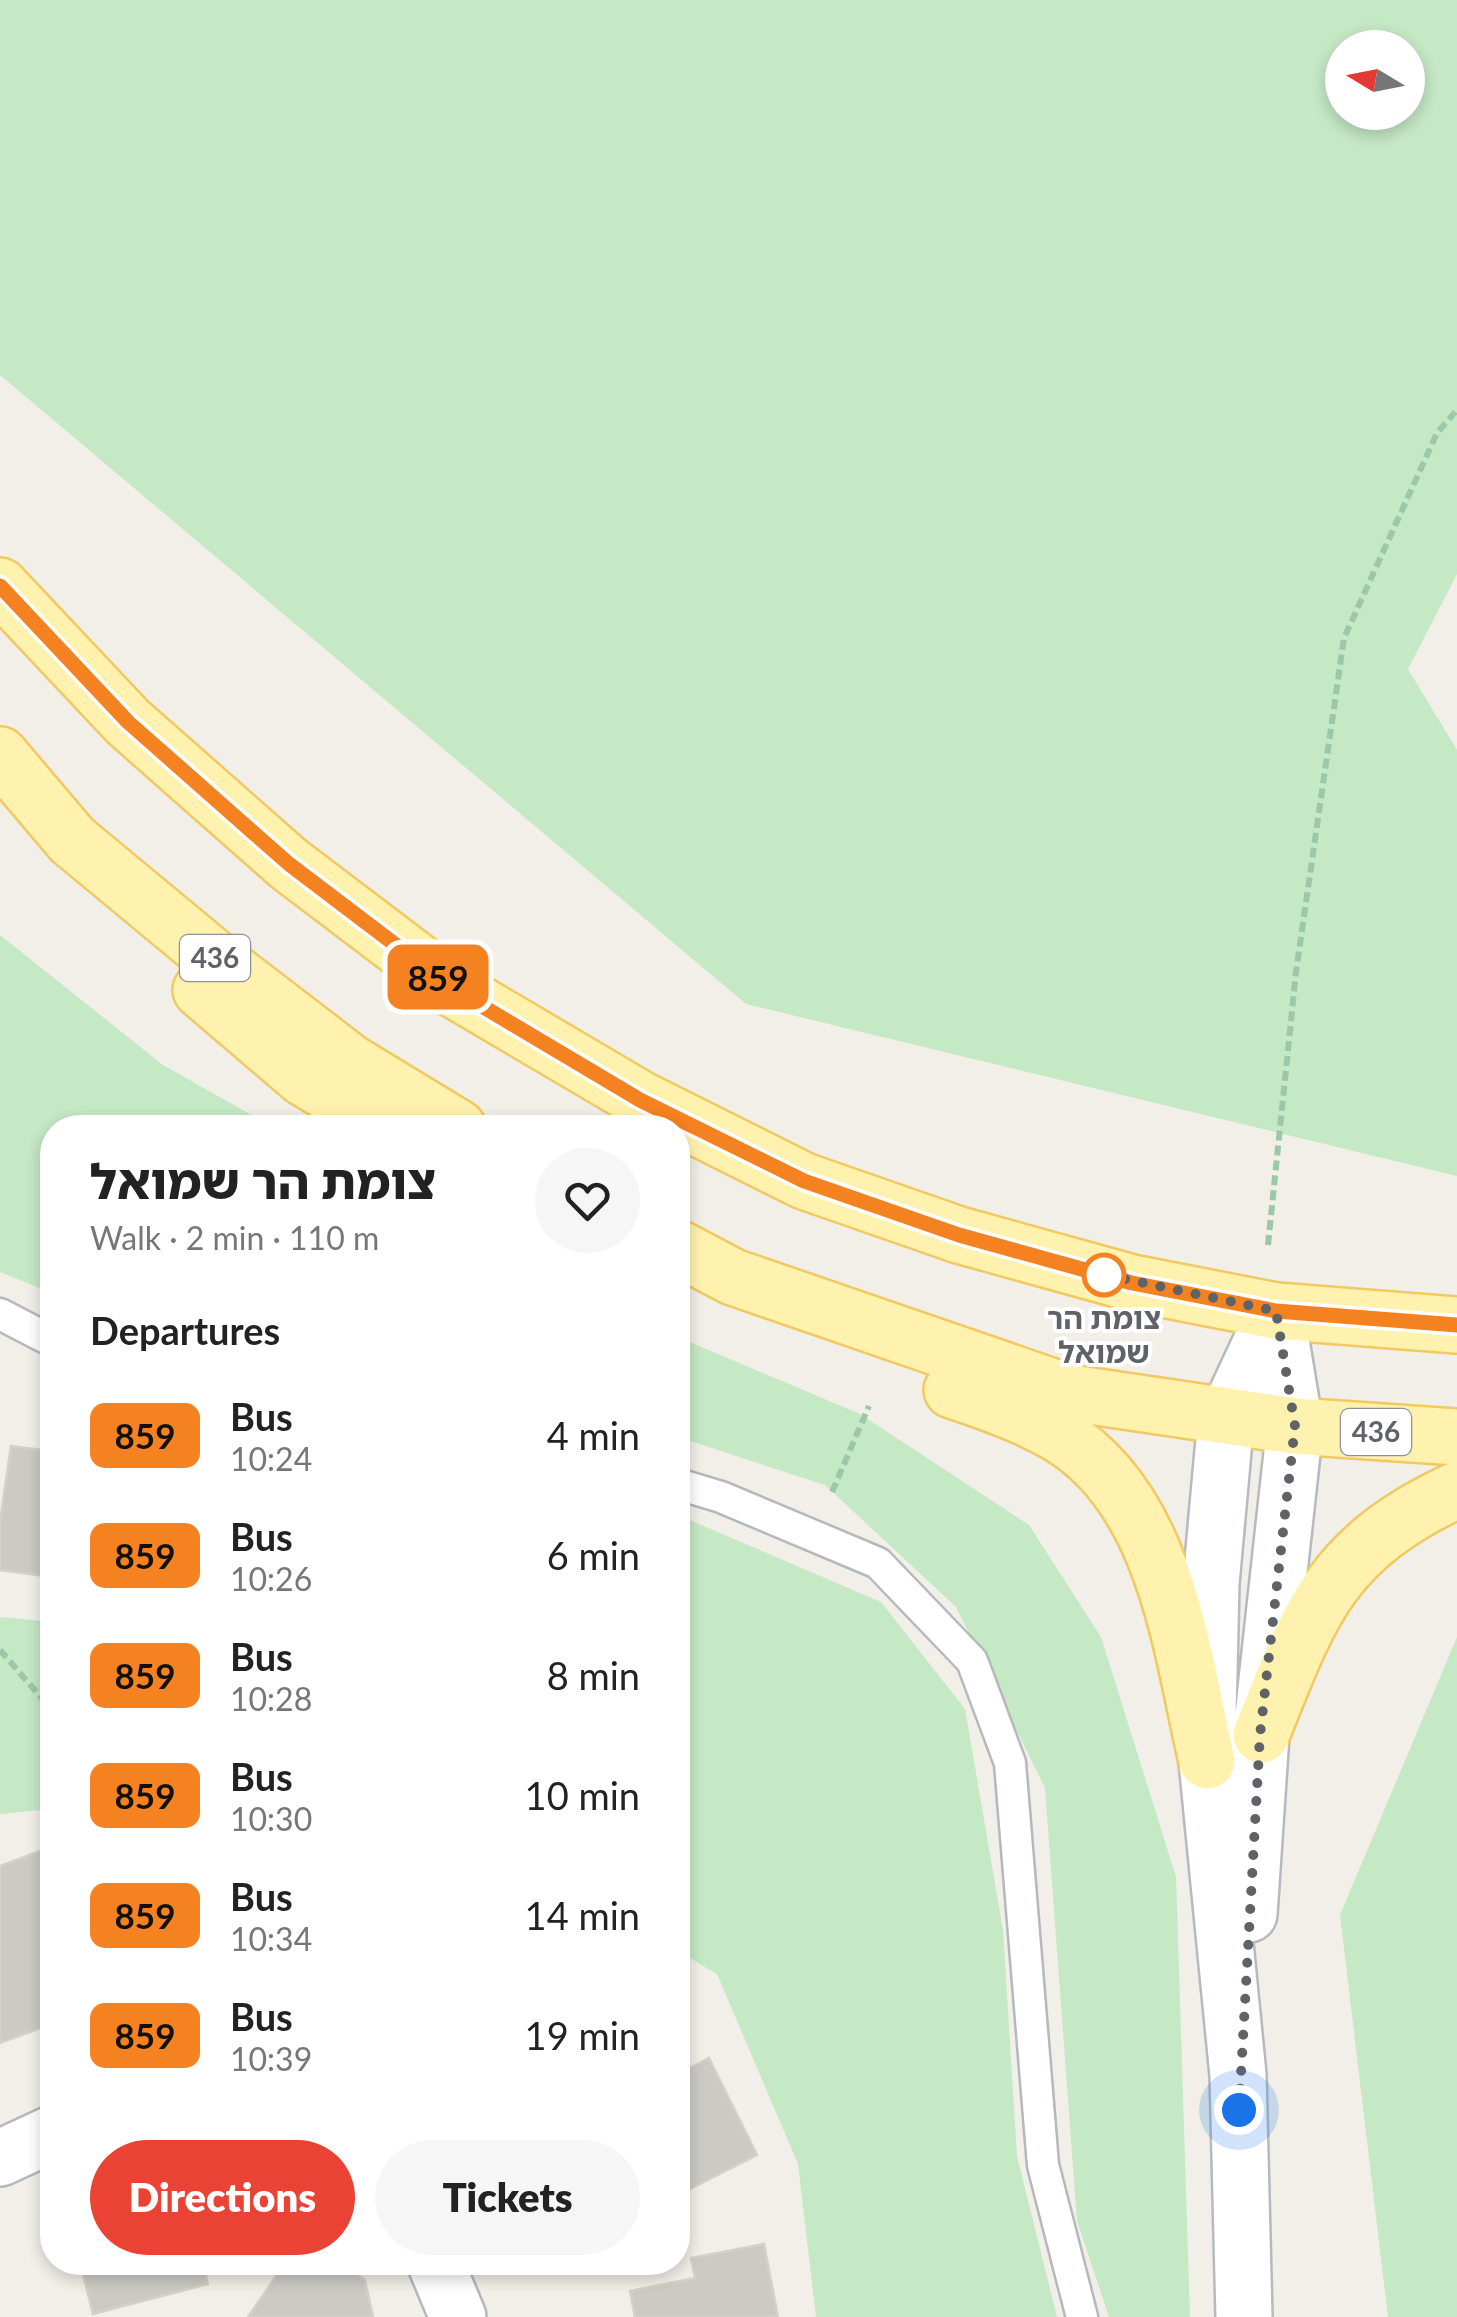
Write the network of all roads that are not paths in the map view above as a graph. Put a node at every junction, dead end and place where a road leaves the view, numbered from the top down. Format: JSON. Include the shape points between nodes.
{"nodes":[{"id":1,"x":0,"y":586,"type":"edge"},
{"id":2,"x":0,"y":755,"type":"edge"},
{"id":3,"x":72,"y":840,"type":"junction"},
{"id":4,"x":365,"y":1115,"type":"edge"},
{"id":5,"x":437,"y":1115,"type":"edge"},
{"id":6,"x":670,"y":1115,"type":"edge"},
{"id":7,"x":690,"y":1125,"type":"edge"},
{"id":8,"x":690,"y":1254,"type":"edge"},
{"id":9,"x":690,"y":1292,"type":"edge"},
{"id":10,"x":1276,"y":1311,"type":"junction"},
{"id":11,"x":0,"y":1314,"type":"edge"},
{"id":12,"x":1457,"y":1325,"type":"edge"},
{"id":13,"x":40,"y":1335,"type":"edge"},
{"id":14,"x":1226,"y":1418,"type":"junction"},
{"id":15,"x":1295,"y":1426,"type":"junction"},
{"id":16,"x":1457,"y":1437,"type":"edge"},
{"id":17,"x":690,"y":1489,"type":"edge"},
{"id":18,"x":1457,"y":1490,"type":"edge"},
{"id":19,"x":1260,"y":1735,"type":"junction"},
{"id":20,"x":1206,"y":1761,"type":"junction"},
{"id":21,"x":1238,"y":2075,"type":"junction"},
{"id":22,"x":40,"y":2140,"type":"edge"},
{"id":23,"x":0,"y":2158,"type":"edge"},
{"id":24,"x":440,"y":2275,"type":"edge"},
{"id":25,"x":458,"y":2317,"type":"edge"},
{"id":26,"x":1082,"y":2317,"type":"edge"},
{"id":27,"x":1244,"y":2317,"type":"edge"}],
"edges":[{"from":1,"to":6,"type":"main road","via":[[128,722],[289,864],[455,990]]},
{"from":2,"to":3,"type":"main road","number":"436"},
{"from":3,"to":4,"type":"main road","via":[[164,954],[229,1016],[304,1078]]},
{"from":3,"to":5,"type":"main road","number":"436","via":[[351,1063]]},
{"from":7,"to":10,"type":"main road","via":[[804,1181],[959,1235],[1132,1283]]},
{"from":8,"to":14,"type":"main road","number":"436","via":[[733,1277],[1070,1393]]},
{"from":9,"to":20,"type":"main road","via":[[998,1406],[1059,1434],[1086,1456],[1136,1516],[1162,1576]]},
{"from":10,"to":12,"type":"main road"},
{"from":10,"to":14,"type":"main road"},
{"from":10,"to":15,"type":"main road"},
{"from":11,"to":13,"type":"lane"},
{"from":14,"to":15,"type":"main road","number":"436"},
{"from":14,"to":20,"type":"main road","via":[[1211,1583]]},
{"from":15,"to":16,"type":"main road","number":"436"},
{"from":15,"to":19,"type":"main road"},
{"from":17,"to":26,"type":"lane","via":[[878,1563],[972,1661],[1010,1764],[1043,2165]]},
{"from":18,"to":19,"type":"main road","via":[[1388,1527],[1350,1558],[1313,1612]]},
{"from":19,"to":21,"type":"main road"},
{"from":20,"to":21,"type":"main road"},
{"from":21,"to":27,"type":"main road"},
{"from":22,"to":23,"type":"main road"},
{"from":24,"to":25,"type":"main road"}]}
